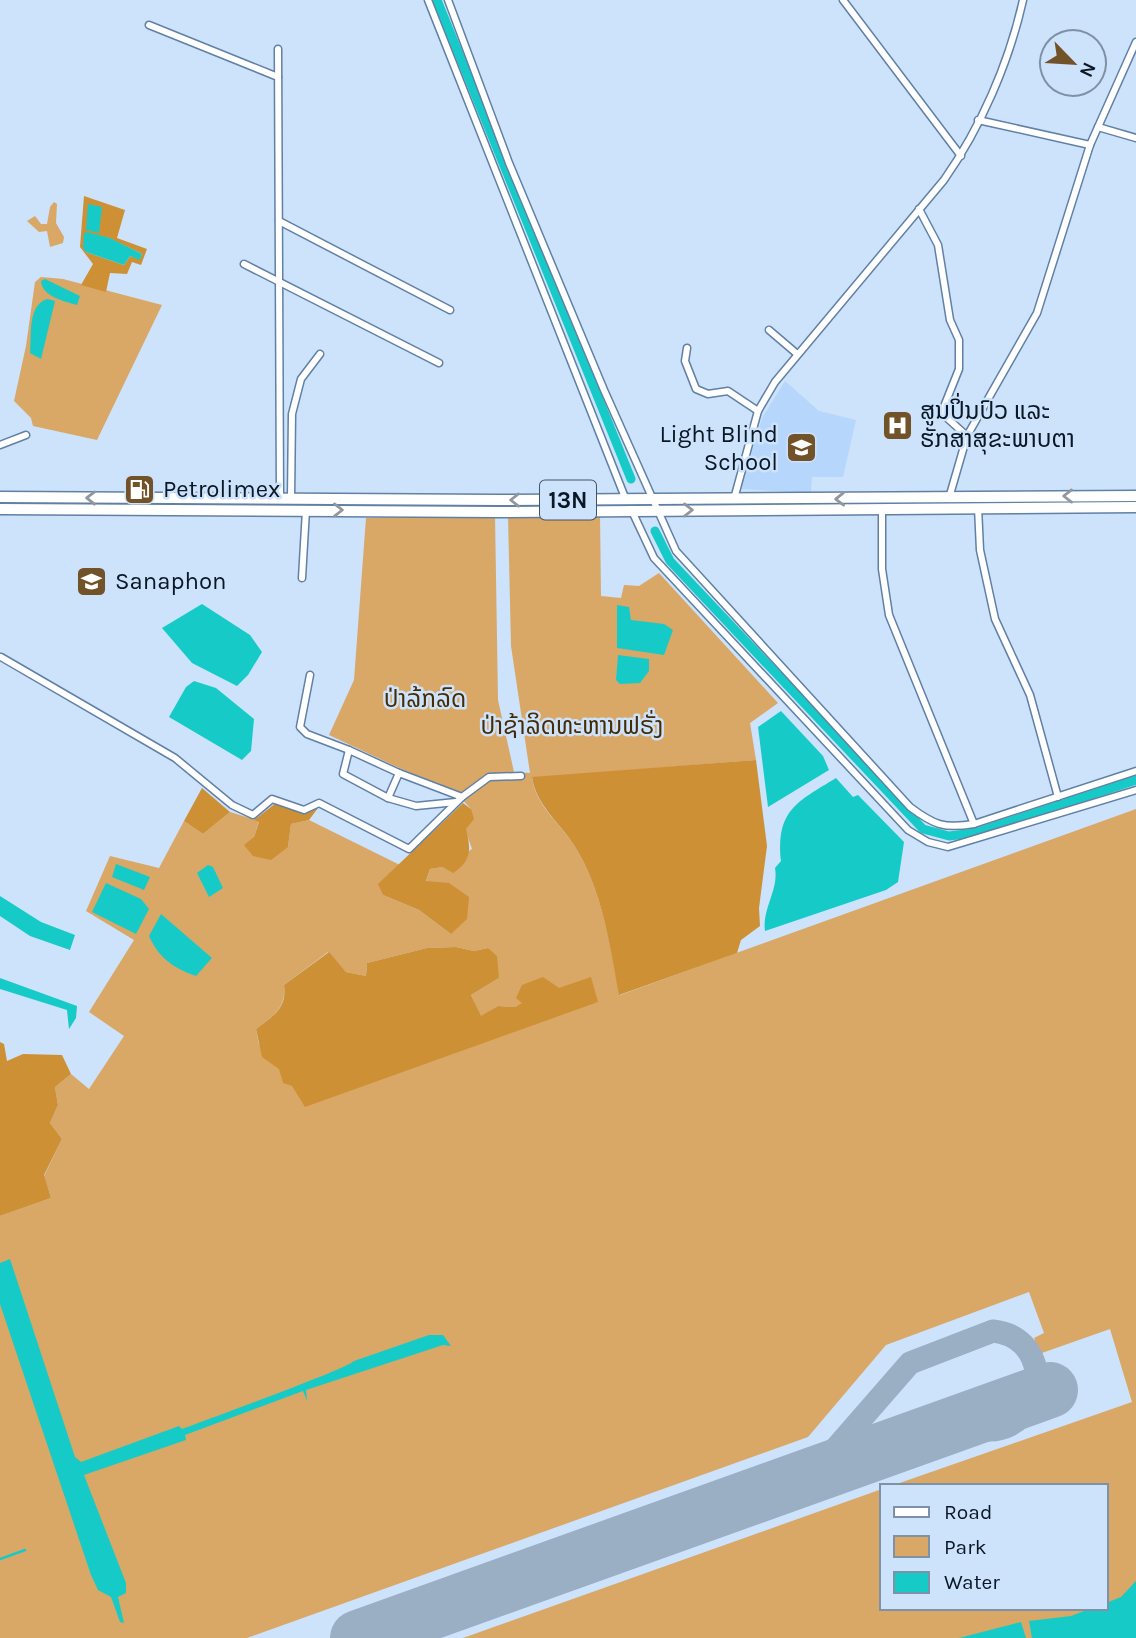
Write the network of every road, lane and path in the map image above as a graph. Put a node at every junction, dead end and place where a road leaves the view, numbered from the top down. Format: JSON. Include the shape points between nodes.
{"nodes":[{"id":1,"x":428,"y":0,"type":"edge"},
{"id":2,"x":448,"y":0,"type":"edge"},
{"id":3,"x":843,"y":0,"type":"edge"},
{"id":4,"x":1023,"y":0,"type":"edge"},
{"id":5,"x":149,"y":25,"type":"dead end"},
{"id":6,"x":1136,"y":42,"type":"edge"},
{"id":7,"x":278,"y":48,"type":"dead end"},
{"id":8,"x":278,"y":77,"type":"junction"},
{"id":9,"x":978,"y":120,"type":"junction"},
{"id":10,"x":1098,"y":127,"type":"junction"},
{"id":11,"x":1136,"y":138,"type":"edge"},
{"id":12,"x":1090,"y":145,"type":"junction"},
{"id":13,"x":961,"y":156,"type":"junction"},
{"id":14,"x":919,"y":209,"type":"junction"},
{"id":15,"x":279,"y":221,"type":"junction"},
{"id":16,"x":244,"y":264,"type":"dead end"},
{"id":17,"x":277,"y":283,"type":"junction"},
{"id":18,"x":450,"y":310,"type":"dead end"},
{"id":19,"x":769,"y":330,"type":"dead end"},
{"id":20,"x":688,"y":348,"type":"dead end"},
{"id":21,"x":796,"y":353,"type":"junction"},
{"id":22,"x":320,"y":354,"type":"dead end"},
{"id":23,"x":439,"y":363,"type":"dead end"},
{"id":24,"x":758,"y":411,"type":"junction"},
{"id":25,"x":26,"y":435,"type":"dead end"},
{"id":26,"x":967,"y":436,"type":"junction"},
{"id":27,"x":0,"y":445,"type":"edge"},
{"id":28,"x":1136,"y":496,"type":"edge"},
{"id":29,"x":0,"y":497,"type":"edge"},
{"id":30,"x":285,"y":498,"type":"junction"},
{"id":31,"x":733,"y":499,"type":"junction"},
{"id":32,"x":978,"y":502,"type":"junction"},
{"id":33,"x":949,"y":503,"type":"junction"},
{"id":34,"x":629,"y":505,"type":"junction"},
{"id":35,"x":654,"y":505,"type":"junction"},
{"id":36,"x":1136,"y":507,"type":"edge"},
{"id":37,"x":0,"y":509,"type":"edge"},
{"id":38,"x":306,"y":510,"type":"junction"},
{"id":39,"x":881,"y":510,"type":"junction"},
{"id":40,"x":302,"y":578,"type":"dead end"},
{"id":41,"x":1,"y":657,"type":"edge"},
{"id":42,"x":310,"y":675,"type":"dead end"},
{"id":43,"x":349,"y":750,"type":"junction"},
{"id":44,"x":1136,"y":771,"type":"edge"},
{"id":45,"x":399,"y":773,"type":"junction"},
{"id":46,"x":521,"y":776,"type":"dead end"},
{"id":47,"x":1136,"y":790,"type":"edge"},
{"id":48,"x":1058,"y":797,"type":"junction"},
{"id":49,"x":387,"y":798,"type":"junction"},
{"id":50,"x":459,"y":800,"type":"junction"},
{"id":51,"x":974,"y":824,"type":"junction"}],
"edges":[{"from":1,"to":34,"type":"street"},
{"from":2,"to":35,"type":"street","via":[[509,163]]},
{"from":3,"to":13,"type":"street"},
{"from":4,"to":9,"type":"street","via":[[1013,42]]},
{"from":5,"to":8,"type":"street"},
{"from":6,"to":10,"type":"street"},
{"from":7,"to":8,"type":"street"},
{"from":8,"to":15,"type":"street"},
{"from":9,"to":12,"type":"street"},
{"from":9,"to":13,"type":"street"},
{"from":10,"to":11,"type":"street"},
{"from":10,"to":12,"type":"street"},
{"from":12,"to":26,"type":"street","via":[[1037,313]]},
{"from":13,"to":14,"type":"street"},
{"from":14,"to":21,"type":"street"},
{"from":14,"to":26,"type":"street","via":[[938,245],[950,320],[960,340],[959,369],[943,409]]},
{"from":15,"to":17,"type":"street"},
{"from":15,"to":18,"type":"street"},
{"from":16,"to":17,"type":"street"},
{"from":17,"to":23,"type":"street"},
{"from":17,"to":30,"type":"street"},
{"from":19,"to":21,"type":"street"},
{"from":20,"to":24,"type":"street","via":[[685,361],[696,390],[708,394],[728,391]]},
{"from":21,"to":24,"type":"street"},
{"from":22,"to":30,"type":"street","via":[[301,379],[292,414]]},
{"from":24,"to":31,"type":"street"},
{"from":25,"to":27,"type":"street"},
{"from":26,"to":33,"type":"street"},
{"from":28,"to":32,"type":"highway","number":"13N","one_way":true},
{"from":30,"to":29,"type":"highway","number":"13N","one_way":true},
{"from":34,"to":30,"type":"highway","number":"13N","one_way":true},
{"from":33,"to":31,"type":"highway","number":"13N","one_way":true},
{"from":31,"to":35,"type":"highway","number":"13N"},
{"from":32,"to":33,"type":"highway","number":"13N"},
{"from":32,"to":36,"type":"highway","number":"13N"},
{"from":32,"to":48,"type":"street","via":[[980,550],[995,619],[1030,695]]},
{"from":33,"to":39,"type":"highway","number":"13N"},
{"from":34,"to":35,"type":"highway","number":"13N"},
{"from":38,"to":34,"type":"highway","number":"13N","one_way":true},
{"from":34,"to":47,"type":"street","via":[[654,558],[908,830],[928,842],[948,848]]},
{"from":35,"to":39,"type":"highway","number":"13N","one_way":true},
{"from":35,"to":51,"type":"street","via":[[676,551],[909,807],[929,821],[951,828]]},
{"from":37,"to":38,"type":"highway","number":"13N"},
{"from":38,"to":40,"type":"street"},
{"from":39,"to":51,"type":"street","via":[[882,569],[890,615]]},
{"from":41,"to":50,"type":"street","via":[[175,758],[232,805],[253,815],[272,799],[304,810],[319,803],[409,849]]},
{"from":42,"to":43,"type":"street","via":[[300,727]]},
{"from":43,"to":45,"type":"street"},
{"from":43,"to":49,"type":"street","via":[[343,774]]},
{"from":44,"to":48,"type":"street"},
{"from":45,"to":49,"type":"street"},
{"from":45,"to":50,"type":"street"},
{"from":46,"to":50,"type":"street","via":[[489,777]]},
{"from":48,"to":51,"type":"street"},
{"from":49,"to":50,"type":"street","via":[[416,806]]}]}
